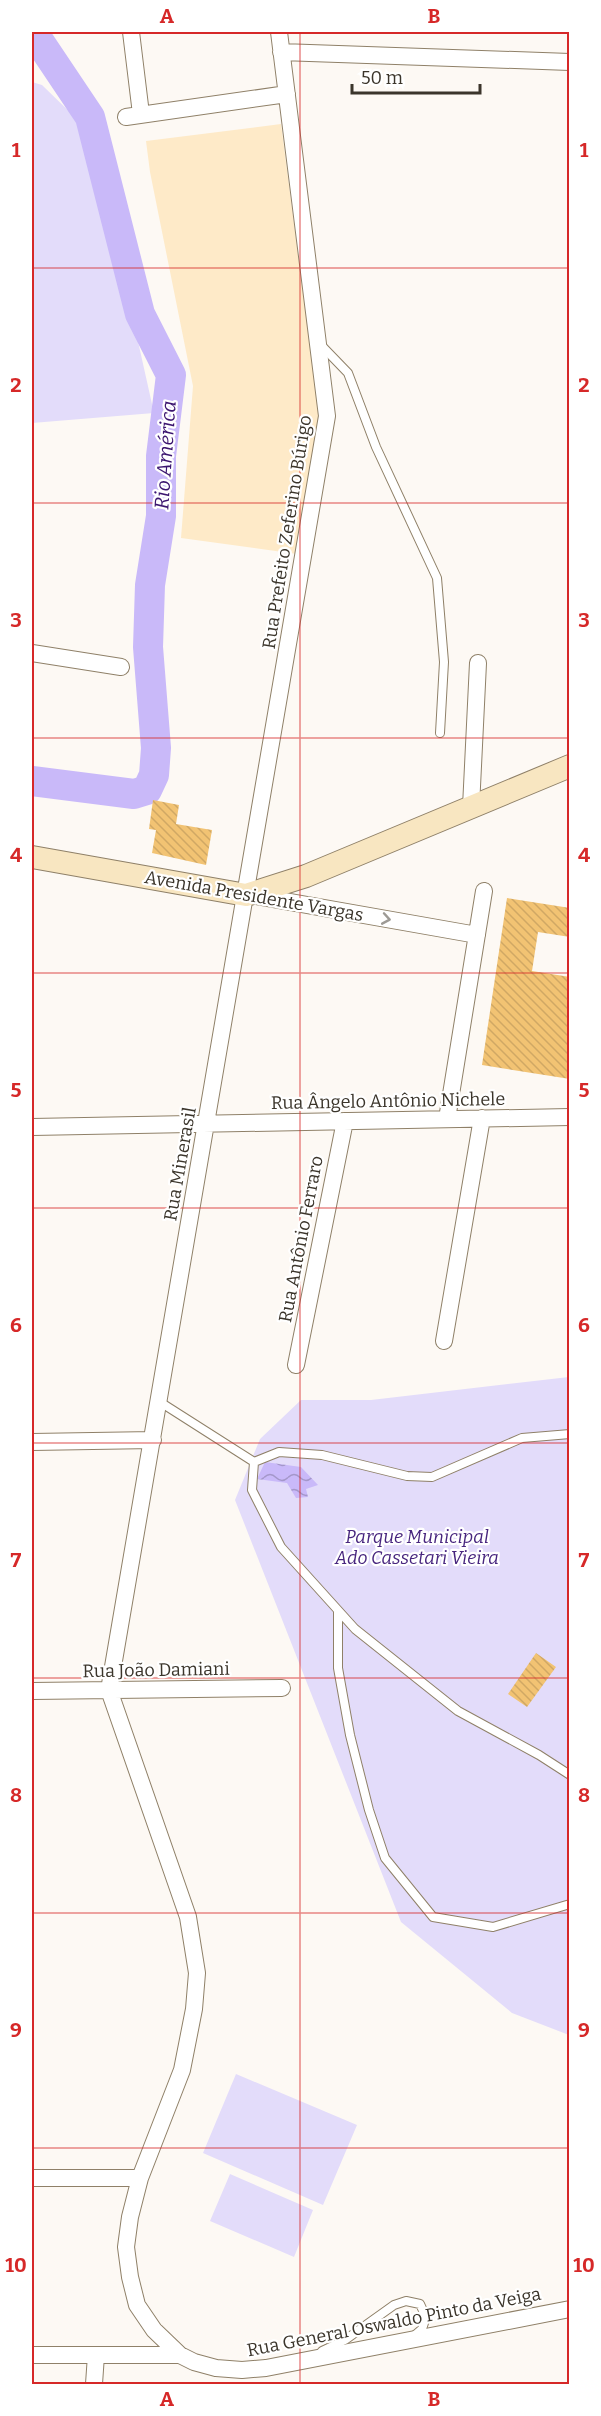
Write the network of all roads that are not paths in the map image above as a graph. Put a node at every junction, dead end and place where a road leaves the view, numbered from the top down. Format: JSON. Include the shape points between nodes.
{"nodes":[{"id":1,"x":131,"y":32,"type":"edge"},
{"id":2,"x":279,"y":32,"type":"edge"},
{"id":3,"x":281,"y":51,"type":"junction"},
{"id":4,"x":570,"y":62,"type":"edge"},
{"id":5,"x":287,"y":94,"type":"junction"},
{"id":6,"x":319,"y":342,"type":"junction"},
{"id":7,"x":32,"y":653,"type":"edge"},
{"id":8,"x":478,"y":663,"type":"dead end"},
{"id":9,"x":121,"y":668,"type":"dead end"},
{"id":10,"x":440,"y":733,"type":"dead end"},
{"id":11,"x":570,"y":766,"type":"edge"},
{"id":12,"x":471,"y":807,"type":"junction"},
{"id":13,"x":32,"y":857,"type":"edge"},
{"id":14,"x":484,"y":891,"type":"dead end"},
{"id":15,"x":246,"y":895,"type":"junction"},
{"id":16,"x":477,"y":935,"type":"junction"},
{"id":17,"x":570,"y":1117,"type":"edge"},
{"id":18,"x":482,"y":1118,"type":"junction"},
{"id":19,"x":447,"y":1119,"type":"junction"},
{"id":20,"x":345,"y":1121,"type":"junction"},
{"id":21,"x":207,"y":1124,"type":"junction"},
{"id":22,"x":32,"y":1127,"type":"edge"},
{"id":23,"x":444,"y":1341,"type":"dead end"},
{"id":24,"x":296,"y":1365,"type":"dead end"},
{"id":25,"x":160,"y":1402,"type":"junction"},
{"id":26,"x":570,"y":1434,"type":"edge"},
{"id":27,"x":153,"y":1440,"type":"junction"},
{"id":28,"x":32,"y":1442,"type":"edge"},
{"id":29,"x":254,"y":1462,"type":"junction"},
{"id":30,"x":338,"y":1612,"type":"junction"},
{"id":31,"x":282,"y":1688,"type":"dead end"},
{"id":32,"x":109,"y":1690,"type":"junction"},
{"id":33,"x":32,"y":1691,"type":"edge"},
{"id":34,"x":570,"y":1776,"type":"edge"},
{"id":35,"x":570,"y":1905,"type":"edge"},
{"id":36,"x":32,"y":2178,"type":"edge"},
{"id":37,"x":140,"y":2178,"type":"junction"},
{"id":38,"x":570,"y":2309,"type":"edge"},
{"id":39,"x":408,"y":2340,"type":"junction"},
{"id":40,"x":32,"y":2355,"type":"edge"},
{"id":41,"x":96,"y":2355,"type":"junction"},
{"id":42,"x":180,"y":2355,"type":"junction"},
{"id":43,"x":303,"y":2361,"type":"junction"},
{"id":44,"x":94,"y":2385,"type":"edge"}],
"edges":[{"from":1,"to":5,"type":"street","via":[[134,115]]},
{"from":2,"to":3,"type":"street","name":"Rua Prefeito Zeferino Búrigo"},
{"from":3,"to":4,"type":"street"},
{"from":3,"to":5,"type":"street","name":"Rua Prefeito Zeferino Búrigo"},
{"from":5,"to":6,"type":"street","name":"Rua Prefeito Zeferino Búrigo"},
{"from":6,"to":10,"type":"lane","via":[[348,373],[376,447],[437,578],[444,662]]},
{"from":6,"to":15,"type":"street","name":"Rua Prefeito Zeferino Búrigo","via":[[327,401],[325,432]]},
{"from":7,"to":9,"type":"street"},
{"from":8,"to":12,"type":"street"},
{"from":11,"to":12,"type":"street"},
{"from":12,"to":15,"type":"street","via":[[306,876]]},
{"from":13,"to":15,"type":"street","name":"Avenida Presidente Vargas"},
{"from":14,"to":16,"type":"street"},
{"from":15,"to":16,"type":"street","name":"Avenida Presidente Vargas","one_way":true},
{"from":15,"to":21,"type":"street","name":"Rua Minerasil"},
{"from":16,"to":19,"type":"street"},
{"from":17,"to":18,"type":"street","name":"Rua Ângelo Antônio Nichele"},
{"from":18,"to":19,"type":"street","name":"Rua Ângelo Antônio Nichele"},
{"from":18,"to":23,"type":"street"},
{"from":19,"to":20,"type":"street","name":"Rua Ângelo Antônio Nichele"},
{"from":20,"to":21,"type":"street","name":"Rua Ângelo Antônio Nichele"},
{"from":20,"to":24,"type":"street","name":"Rua Antônio Ferraro"},
{"from":21,"to":22,"type":"street","name":"Rua Ângelo Antônio Nichele"},
{"from":21,"to":25,"type":"street","name":"Rua Minerasil"},
{"from":25,"to":27,"type":"street","name":"Rua Minerasil"},
{"from":25,"to":29,"type":"lane"},
{"from":26,"to":29,"type":"lane","via":[[522,1438],[432,1477],[407,1476],[322,1455],[279,1452]]},
{"from":27,"to":28,"type":"street"},
{"from":27,"to":32,"type":"street","name":"Rua General Oswaldo Pinto da Veiga"},
{"from":29,"to":30,"type":"lane","via":[[252,1490],[281,1547]]},
{"from":30,"to":34,"type":"lane","via":[[458,1712]]},
{"from":30,"to":35,"type":"lane","via":[[338,1668],[350,1735],[384,1858],[433,1917],[493,1927]]},
{"from":31,"to":32,"type":"street","name":"Rua João Damiani"},
{"from":32,"to":33,"type":"street","name":"Rua João Damiani"},
{"from":32,"to":37,"type":"street","name":"Rua General Oswaldo Pinto da Veiga","via":[[188,1917],[196,1973],[193,2019],[182,2070]]},
{"from":36,"to":37,"type":"street"},
{"from":37,"to":42,"type":"street","name":"Rua General Oswaldo Pinto da Veiga","via":[[126,2247],[130,2277],[137,2305],[154,2330]]},
{"from":38,"to":39,"type":"street","name":"Rua General Oswaldo Pinto da Veiga"},
{"from":39,"to":43,"type":"street","name":"Rua General Oswaldo Pinto da Veiga"},
{"from":39,"to":43,"type":"lane","via":[[422,2329],[426,2317],[420,2304],[405,2301],[345,2340]]},
{"from":40,"to":41,"type":"street"},
{"from":41,"to":42,"type":"street"},
{"from":41,"to":44,"type":"street"},
{"from":42,"to":43,"type":"street","name":"Rua General Oswaldo Pinto da Veiga","via":[[216,2368],[242,2370]]}]}
